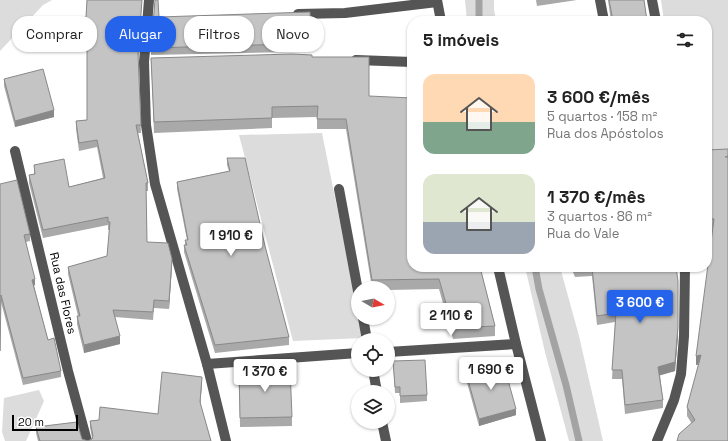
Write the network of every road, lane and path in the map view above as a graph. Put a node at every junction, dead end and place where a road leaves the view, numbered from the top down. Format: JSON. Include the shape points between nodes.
{"nodes":[{"id":1,"x":149,"y":0,"type":"edge"},
{"id":2,"x":600,"y":0,"type":"edge"},
{"id":3,"x":652,"y":0,"type":"edge"},
{"id":4,"x":437,"y":1,"type":"edge"},
{"id":5,"x":291,"y":14,"type":"edge"},
{"id":6,"x":440,"y":16,"type":"edge"},
{"id":7,"x":603,"y":16,"type":"edge"},
{"id":8,"x":655,"y":16,"type":"edge"},
{"id":9,"x":344,"y":60,"type":"edge"},
{"id":10,"x":407,"y":62,"type":"edge"},
{"id":11,"x":15,"y":151,"type":"dead end"},
{"id":12,"x":339,"y":190,"type":"dead end"},
{"id":13,"x":499,"y":272,"type":"edge"},
{"id":14,"x":685,"y":272,"type":"edge"},
{"id":15,"x":356,"y":281,"type":"edge"},
{"id":16,"x":516,"y":344,"type":"junction"},
{"id":17,"x":395,"y":352,"type":"edge"},
{"id":18,"x":351,"y":354,"type":"edge"},
{"id":19,"x":207,"y":364,"type":"junction"},
{"id":20,"x":383,"y":429,"type":"edge"},
{"id":21,"x":87,"y":441,"type":"edge"},
{"id":22,"x":226,"y":441,"type":"edge"},
{"id":23,"x":386,"y":441,"type":"edge"},
{"id":24,"x":541,"y":441,"type":"edge"},
{"id":25,"x":657,"y":441,"type":"edge"}],
"edges":[{"from":1,"to":19,"type":"street","via":[[146,125],[155,184]]},
{"from":2,"to":7,"type":"street"},
{"from":3,"to":8,"type":"street"},
{"from":4,"to":5,"type":"street","via":[[345,13]]},
{"from":4,"to":6,"type":"street"},
{"from":9,"to":10,"type":"street"},
{"from":11,"to":21,"type":"street","name":"Rua das Flores"},
{"from":12,"to":15,"type":"street"},
{"from":13,"to":16,"type":"street"},
{"from":14,"to":25,"type":"street","via":[[681,374],[674,400]]},
{"from":16,"to":17,"type":"street"},
{"from":16,"to":24,"type":"street"},
{"from":18,"to":19,"type":"street"},
{"from":19,"to":22,"type":"street"},
{"from":20,"to":23,"type":"street"}]}
